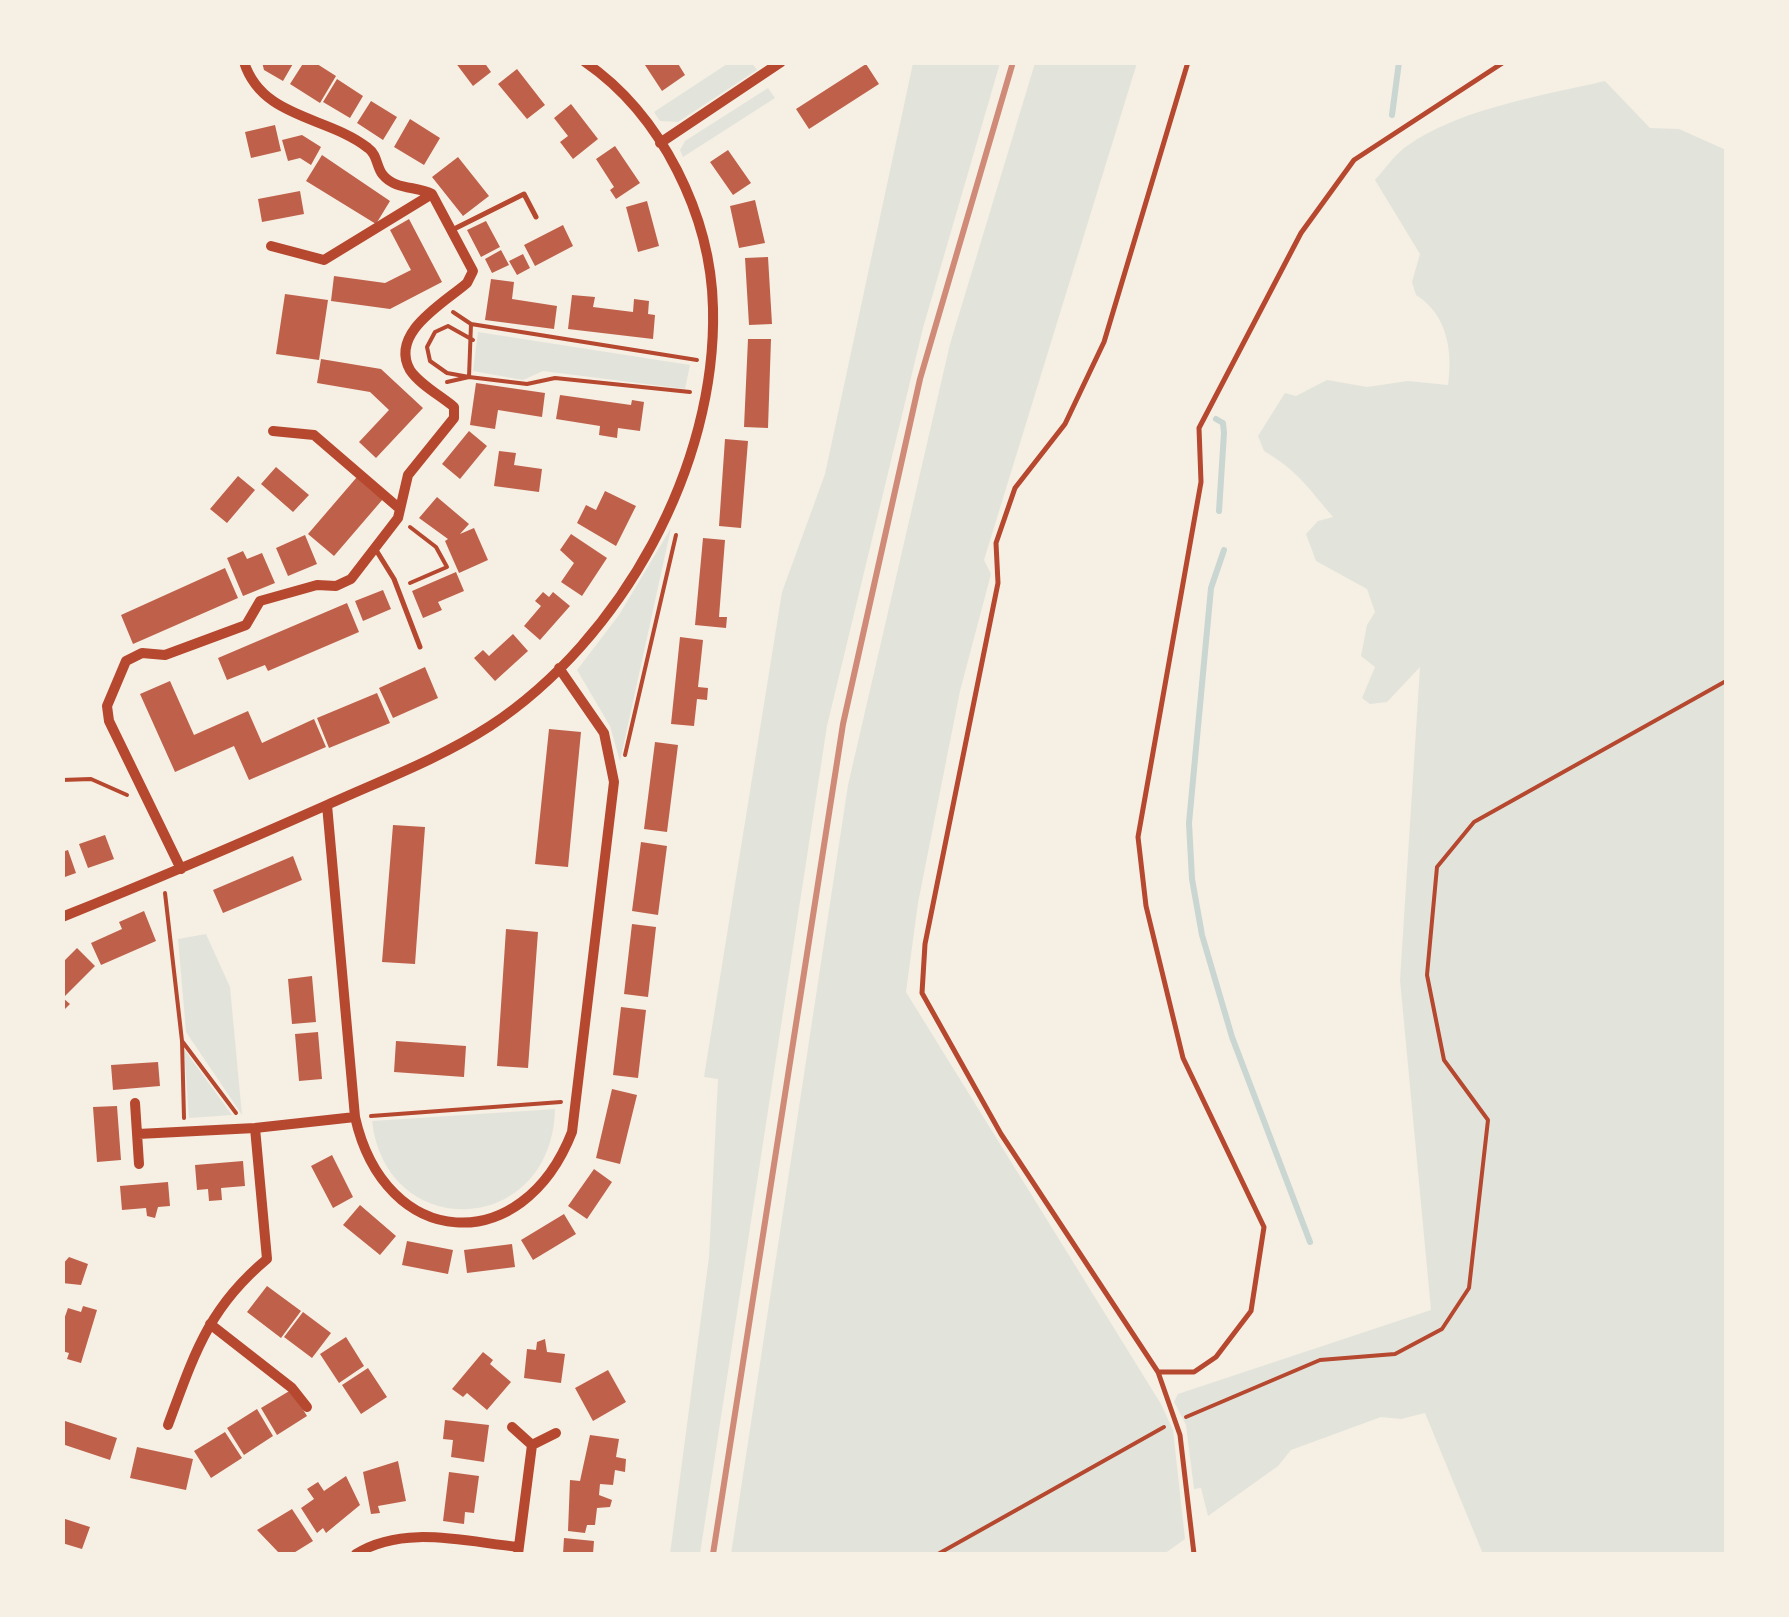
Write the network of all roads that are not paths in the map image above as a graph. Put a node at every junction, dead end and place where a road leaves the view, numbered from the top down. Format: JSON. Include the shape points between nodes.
{"nodes":[{"id":1,"x":244,"y":62,"type":"edge"},
{"id":2,"x":585,"y":62,"type":"edge"},
{"id":3,"x":781,"y":62,"type":"edge"},
{"id":4,"x":1188,"y":62,"type":"edge"},
{"id":5,"x":1504,"y":62,"type":"edge"},
{"id":6,"x":660,"y":143,"type":"junction"},
{"id":7,"x":432,"y":194,"type":"junction"},
{"id":8,"x":536,"y":217,"type":"dead end"},
{"id":9,"x":452,"y":230,"type":"junction"},
{"id":10,"x":271,"y":246,"type":"dead end"},
{"id":11,"x":272,"y":431,"type":"dead end"},
{"id":12,"x":399,"y":514,"type":"junction"},
{"id":13,"x":376,"y":550,"type":"junction"},
{"id":14,"x":420,"y":648,"type":"dead end"},
{"id":15,"x":559,"y":668,"type":"junction"},
{"id":16,"x":327,"y":805,"type":"junction"},
{"id":17,"x":181,"y":869,"type":"junction"},
{"id":18,"x":62,"y":916,"type":"edge"},
{"id":19,"x":136,"y":1103,"type":"dead end"},
{"id":20,"x":355,"y":1117,"type":"junction"},
{"id":21,"x":251,"y":1129,"type":"junction"},
{"id":22,"x":138,"y":1134,"type":"junction"},
{"id":23,"x":139,"y":1164,"type":"dead end"},
{"id":24,"x":210,"y":1324,"type":"junction"},
{"id":25,"x":1158,"y":1372,"type":"junction"},
{"id":26,"x":307,"y":1408,"type":"dead end"},
{"id":27,"x":168,"y":1425,"type":"dead end"},
{"id":28,"x":512,"y":1426,"type":"dead end"},
{"id":29,"x":556,"y":1433,"type":"dead end"},
{"id":30,"x":532,"y":1445,"type":"junction"},
{"id":31,"x":518,"y":1551,"type":"edge"},
{"id":32,"x":356,"y":1554,"type":"edge"},
{"id":33,"x":1194,"y":1554,"type":"edge"}],
"edges":[{"from":1,"to":7,"type":"street","via":[[250,82],[266,96],[370,149],[382,175],[407,190]]},
{"from":2,"to":6,"type":"street","via":[[626,97]]},
{"from":3,"to":6,"type":"street"},
{"from":4,"to":25,"type":"lane","via":[[1104,342],[1064,424],[1015,488],[996,543],[998,584],[925,944],[922,993],[1001,1134]]},
{"from":5,"to":25,"type":"lane","via":[[1354,160],[1301,233],[1198,428],[1201,482],[1138,837],[1146,906],[1183,1058],[1264,1227],[1252,1312],[1216,1357],[1194,1372]]},
{"from":6,"to":15,"type":"street","via":[[706,242],[714,329],[704,393],[687,461],[649,549]]},
{"from":7,"to":9,"type":"street"},
{"from":7,"to":10,"type":"street","via":[[324,260]]},
{"from":8,"to":9,"type":"lane","via":[[524,194]]},
{"from":9,"to":12,"type":"street","via":[[473,272],[408,336],[405,354],[411,372],[456,412],[408,475]]},
{"from":11,"to":12,"type":"street","via":[[314,436]]},
{"from":12,"to":13,"type":"street"},
{"from":13,"to":14,"type":"lane"},
{"from":13,"to":17,"type":"street","via":[[336,586],[260,601],[246,624],[165,655],[142,653],[126,661],[107,706],[108,722]]},
{"from":15,"to":16,"type":"street","via":[[492,725]]},
{"from":15,"to":20,"type":"street","via":[[604,733],[614,782],[572,1132],[560,1162],[516,1209],[488,1220],[442,1220],[399,1200],[370,1165]]},
{"from":16,"to":17,"type":"street"},
{"from":16,"to":20,"type":"street"},
{"from":17,"to":18,"type":"street"},
{"from":19,"to":22,"type":"street"},
{"from":20,"to":21,"type":"street"},
{"from":21,"to":22,"type":"street"},
{"from":21,"to":24,"type":"street","via":[[268,1255],[240,1280]]},
{"from":22,"to":23,"type":"street"},
{"from":24,"to":26,"type":"street","via":[[292,1388]]},
{"from":24,"to":27,"type":"street"},
{"from":25,"to":33,"type":"lane","via":[[1174,1421]]},
{"from":28,"to":30,"type":"street"},
{"from":29,"to":30,"type":"street"},
{"from":30,"to":31,"type":"street"},
{"from":31,"to":32,"type":"street","via":[[412,1536]]}]}
